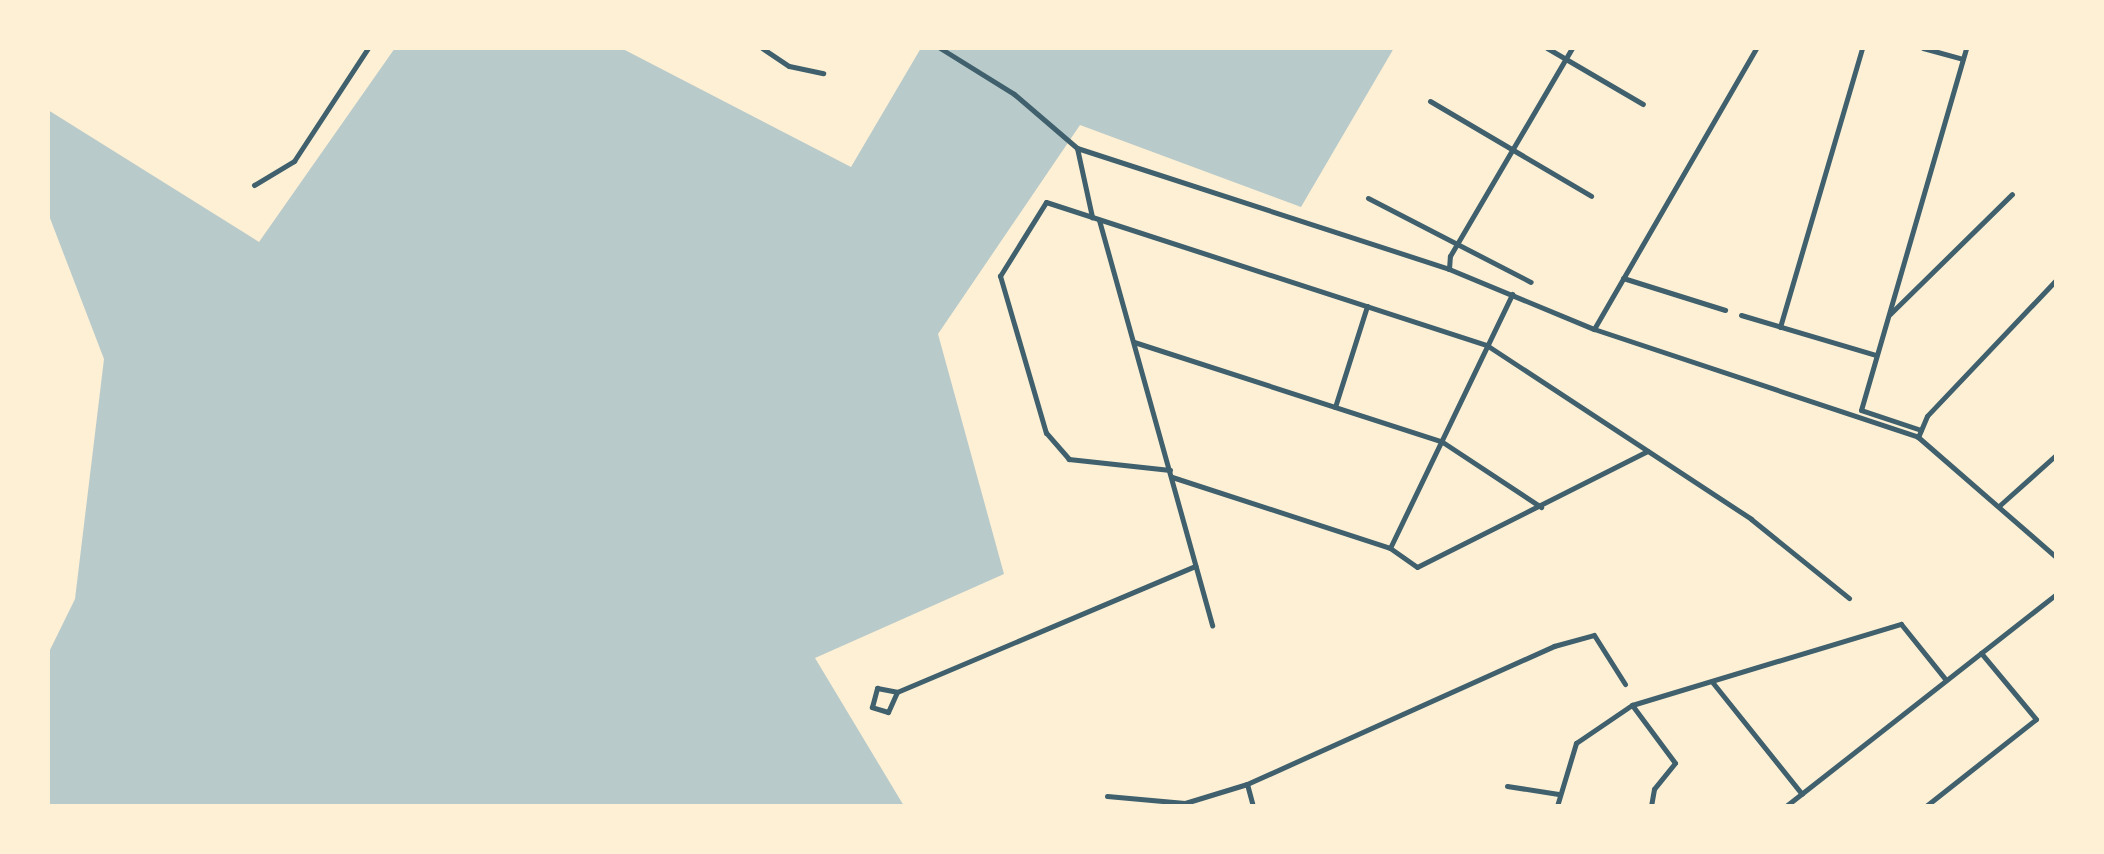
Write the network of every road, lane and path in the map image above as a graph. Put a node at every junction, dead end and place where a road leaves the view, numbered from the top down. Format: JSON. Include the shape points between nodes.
{"nodes":[{"id":1,"x":368,"y":48,"type":"edge"},
{"id":2,"x":762,"y":48,"type":"edge"},
{"id":3,"x":940,"y":48,"type":"edge"},
{"id":4,"x":1547,"y":48,"type":"edge"},
{"id":5,"x":1572,"y":48,"type":"edge"},
{"id":6,"x":1756,"y":48,"type":"edge"},
{"id":7,"x":1862,"y":48,"type":"edge"},
{"id":8,"x":1923,"y":48,"type":"edge"},
{"id":9,"x":1966,"y":48,"type":"edge"},
{"id":10,"x":1566,"y":58,"type":"junction"},
{"id":11,"x":1963,"y":59,"type":"junction"},
{"id":12,"x":824,"y":73,"type":"dead end"},
{"id":13,"x":1430,"y":101,"type":"dead end"},
{"id":14,"x":1643,"y":104,"type":"dead end"},
{"id":15,"x":1076,"y":148,"type":"junction"},
{"id":16,"x":1512,"y":149,"type":"junction"},
{"id":17,"x":254,"y":184,"type":"dead end"},
{"id":18,"x":2012,"y":194,"type":"dead end"},
{"id":19,"x":1591,"y":196,"type":"dead end"},
{"id":20,"x":1368,"y":198,"type":"dead end"},
{"id":21,"x":1096,"y":218,"type":"junction"},
{"id":22,"x":1459,"y":240,"type":"junction"},
{"id":23,"x":1450,"y":269,"type":"junction"},
{"id":24,"x":1622,"y":278,"type":"junction"},
{"id":25,"x":2056,"y":280,"type":"edge"},
{"id":26,"x":1531,"y":282,"type":"dead end"},
{"id":27,"x":1513,"y":293,"type":"junction"},
{"id":28,"x":1366,"y":306,"type":"junction"},
{"id":29,"x":1725,"y":310,"type":"dead end"},
{"id":30,"x":1741,"y":315,"type":"dead end"},
{"id":31,"x":1888,"y":316,"type":"junction"},
{"id":32,"x":1780,"y":327,"type":"junction"},
{"id":33,"x":1594,"y":328,"type":"junction"},
{"id":34,"x":1134,"y":342,"type":"junction"},
{"id":35,"x":1488,"y":346,"type":"junction"},
{"id":36,"x":1876,"y":355,"type":"junction"},
{"id":37,"x":1334,"y":406,"type":"junction"},
{"id":38,"x":1919,"y":434,"type":"junction"},
{"id":39,"x":1442,"y":442,"type":"junction"},
{"id":40,"x":1648,"y":451,"type":"junction"},
{"id":41,"x":2056,"y":455,"type":"edge"},
{"id":42,"x":1171,"y":474,"type":"junction"},
{"id":43,"x":2000,"y":505,"type":"junction"},
{"id":44,"x":1541,"y":506,"type":"junction"},
{"id":45,"x":1390,"y":548,"type":"junction"},
{"id":46,"x":2056,"y":557,"type":"edge"},
{"id":47,"x":1196,"y":566,"type":"junction"},
{"id":48,"x":2056,"y":594,"type":"edge"},
{"id":49,"x":1849,"y":598,"type":"dead end"},
{"id":50,"x":1212,"y":626,"type":"dead end"},
{"id":51,"x":1981,"y":653,"type":"junction"},
{"id":52,"x":1946,"y":680,"type":"junction"},
{"id":53,"x":1713,"y":683,"type":"junction"},
{"id":54,"x":1624,"y":684,"type":"dead end"},
{"id":55,"x":898,"y":692,"type":"junction"},
{"id":56,"x":1632,"y":705,"type":"junction"},
{"id":57,"x":1247,"y":784,"type":"junction"},
{"id":58,"x":1507,"y":786,"type":"dead end"},
{"id":59,"x":1558,"y":794,"type":"junction"},
{"id":60,"x":1802,"y":794,"type":"junction"},
{"id":61,"x":1108,"y":796,"type":"dead end"},
{"id":62,"x":1253,"y":806,"type":"edge"},
{"id":63,"x":1557,"y":806,"type":"edge"},
{"id":64,"x":1651,"y":806,"type":"edge"},
{"id":65,"x":1786,"y":806,"type":"edge"},
{"id":66,"x":1926,"y":806,"type":"edge"}],
"edges":[{"from":1,"to":17,"type":"street","via":[[294,161]]},
{"from":2,"to":12,"type":"street","via":[[788,66]]},
{"from":3,"to":15,"type":"street","via":[[1014,94]]},
{"from":4,"to":10,"type":"street"},
{"from":5,"to":10,"type":"street"},
{"from":6,"to":24,"type":"street"},
{"from":7,"to":32,"type":"street"},
{"from":8,"to":11,"type":"street"},
{"from":9,"to":11,"type":"street"},
{"from":10,"to":14,"type":"street"},
{"from":10,"to":16,"type":"street"},
{"from":11,"to":31,"type":"street"},
{"from":13,"to":16,"type":"street"},
{"from":15,"to":21,"type":"street"},
{"from":15,"to":23,"type":"street"},
{"from":16,"to":19,"type":"street"},
{"from":16,"to":22,"type":"street"},
{"from":18,"to":31,"type":"street"},
{"from":20,"to":22,"type":"street"},
{"from":21,"to":28,"type":"street"},
{"from":21,"to":34,"type":"street"},
{"from":21,"to":42,"type":"street","via":[[1046,202],[1000,276],[1046,433],[1068,458]]},
{"from":22,"to":23,"type":"street"},
{"from":22,"to":26,"type":"street"},
{"from":23,"to":27,"type":"street"},
{"from":24,"to":29,"type":"street"},
{"from":24,"to":33,"type":"street"},
{"from":25,"to":38,"type":"street","via":[[1927,416]]},
{"from":27,"to":33,"type":"street"},
{"from":27,"to":35,"type":"street"},
{"from":28,"to":35,"type":"street"},
{"from":28,"to":37,"type":"street"},
{"from":30,"to":32,"type":"street"},
{"from":31,"to":36,"type":"street"},
{"from":32,"to":36,"type":"street"},
{"from":33,"to":38,"type":"street"},
{"from":34,"to":37,"type":"street"},
{"from":34,"to":42,"type":"street"},
{"from":35,"to":39,"type":"street"},
{"from":35,"to":40,"type":"street"},
{"from":36,"to":38,"type":"street","via":[[1861,411]]},
{"from":37,"to":39,"type":"street"},
{"from":38,"to":43,"type":"street"},
{"from":39,"to":44,"type":"street"},
{"from":39,"to":45,"type":"street"},
{"from":40,"to":44,"type":"street"},
{"from":40,"to":49,"type":"street","via":[[1750,519]]},
{"from":41,"to":43,"type":"street"},
{"from":42,"to":45,"type":"street"},
{"from":42,"to":47,"type":"street"},
{"from":43,"to":46,"type":"street"},
{"from":44,"to":45,"type":"street","via":[[1417,567]]},
{"from":47,"to":50,"type":"street"},
{"from":47,"to":55,"type":"street"},
{"from":48,"to":51,"type":"street"},
{"from":51,"to":52,"type":"street"},
{"from":51,"to":66,"type":"street","via":[[2036,719]]},
{"from":52,"to":53,"type":"street","via":[[1901,624]]},
{"from":52,"to":60,"type":"street"},
{"from":53,"to":56,"type":"street"},
{"from":53,"to":60,"type":"street"},
{"from":54,"to":57,"type":"street","via":[[1594,636],[1554,646]]},
{"from":55,"to":55,"type":"street","via":[[877,688],[872,706],[888,712]]},
{"from":56,"to":59,"type":"street","via":[[1584,733]]},
{"from":56,"to":64,"type":"street","via":[[1675,763],[1654,789]]},
{"from":57,"to":61,"type":"street","via":[[1185,803]]},
{"from":57,"to":62,"type":"street"},
{"from":58,"to":59,"type":"street"},
{"from":59,"to":63,"type":"street"},
{"from":60,"to":65,"type":"street"}]}
